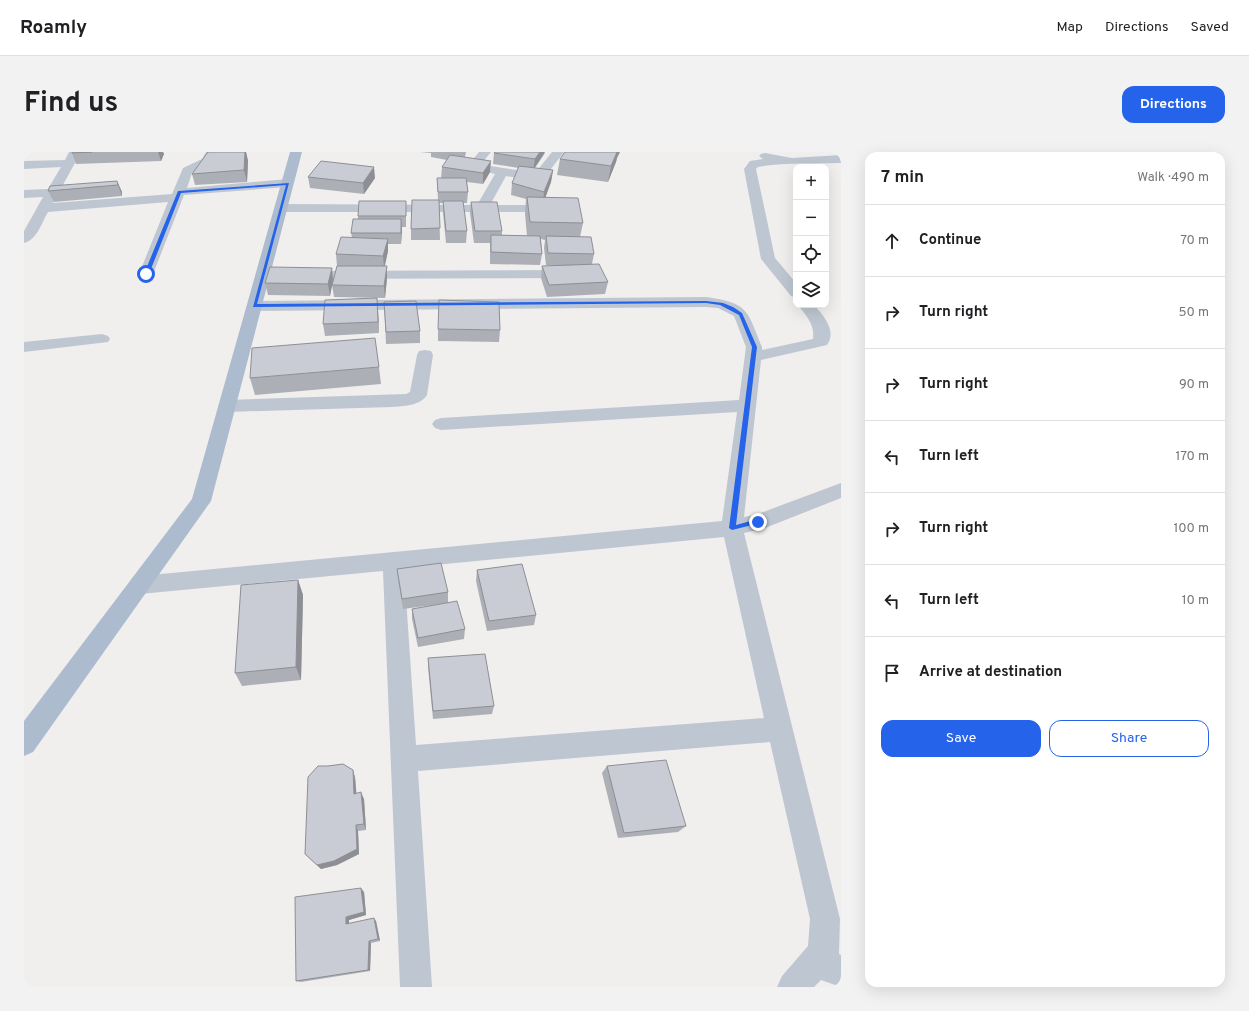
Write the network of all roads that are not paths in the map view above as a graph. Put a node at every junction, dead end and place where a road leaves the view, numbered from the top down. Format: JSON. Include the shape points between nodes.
{"nodes":[{"id":1,"x":212,"y":152,"type":"edge"},
{"id":2,"x":296,"y":152,"type":"edge"},
{"id":3,"x":485,"y":152,"type":"edge"},
{"id":4,"x":558,"y":152,"type":"edge"},
{"id":5,"x":762,"y":152,"type":"edge"},
{"id":6,"x":72,"y":157,"type":"edge"},
{"id":7,"x":841,"y":159,"type":"edge"},
{"id":8,"x":778,"y":160,"type":"junction"},
{"id":9,"x":24,"y":165,"type":"edge"},
{"id":10,"x":502,"y":172,"type":"junction"},
{"id":11,"x":288,"y":183,"type":"junction"},
{"id":12,"x":52,"y":193,"type":"junction"},
{"id":13,"x":24,"y":194,"type":"edge"},
{"id":14,"x":178,"y":194,"type":"junction"},
{"id":15,"x":44,"y":208,"type":"junction"},
{"id":16,"x":281,"y":208,"type":"junction"},
{"id":17,"x":481,"y":209,"type":"junction"},
{"id":18,"x":570,"y":209,"type":"edge"},
{"id":19,"x":24,"y":239,"type":"edge"},
{"id":20,"x":146,"y":274,"type":"dead end"},
{"id":21,"x":580,"y":274,"type":"edge"},
{"id":22,"x":276,"y":275,"type":"junction"},
{"id":23,"x":793,"y":289,"type":"edge"},
{"id":24,"x":255,"y":306,"type":"junction"},
{"id":25,"x":809,"y":308,"type":"edge"},
{"id":26,"x":102,"y":339,"type":"dead end"},
{"id":27,"x":24,"y":347,"type":"edge"},
{"id":28,"x":424,"y":355,"type":"dead end"},
{"id":29,"x":753,"y":357,"type":"junction"},
{"id":30,"x":747,"y":405,"type":"junction"},
{"id":31,"x":227,"y":406,"type":"junction"},
{"id":32,"x":441,"y":424,"type":"dead end"},
{"id":33,"x":841,"y":490,"type":"edge"},
{"id":34,"x":732,"y":528,"type":"junction"},
{"id":35,"x":393,"y":561,"type":"junction"},
{"id":36,"x":140,"y":585,"type":"junction"},
{"id":37,"x":780,"y":729,"type":"junction"},
{"id":38,"x":24,"y":743,"type":"edge"},
{"id":39,"x":404,"y":759,"type":"junction"},
{"id":40,"x":828,"y":967,"type":"edge"},
{"id":41,"x":416,"y":987,"type":"edge"},
{"id":42,"x":793,"y":987,"type":"edge"}],
"edges":[{"from":1,"to":14,"type":"street","via":[[206,161],[187,171]]},
{"from":2,"to":11,"type":"main road"},
{"from":3,"to":10,"type":"street","via":[[476,163],[477,166]]},
{"from":4,"to":10,"type":"street","via":[[540,175]]},
{"from":5,"to":8,"type":"street","via":[[764,156]]},
{"from":6,"to":9,"type":"street"},
{"from":6,"to":12,"type":"street"},
{"from":7,"to":8,"type":"street"},
{"from":8,"to":23,"type":"street","via":[[754,164],[750,169],[768,259]]},
{"from":10,"to":17,"type":"street"},
{"from":11,"to":14,"type":"street"},
{"from":11,"to":16,"type":"main road"},
{"from":12,"to":13,"type":"street"},
{"from":12,"to":15,"type":"street"},
{"from":14,"to":15,"type":"street"},
{"from":14,"to":20,"type":"street"},
{"from":15,"to":19,"type":"street"},
{"from":16,"to":17,"type":"street"},
{"from":16,"to":22,"type":"main road"},
{"from":17,"to":18,"type":"street"},
{"from":21,"to":22,"type":"street"},
{"from":22,"to":24,"type":"main road"},
{"from":24,"to":29,"type":"street","via":[[706,302],[721,304],[741,314],[754,347]]},
{"from":24,"to":31,"type":"main road"},
{"from":25,"to":29,"type":"street","via":[[817,317],[823,332],[821,342]]},
{"from":26,"to":27,"type":"street"},
{"from":28,"to":31,"type":"street","via":[[418,395],[409,399]]},
{"from":29,"to":30,"type":"street"},
{"from":30,"to":32,"type":"street"},
{"from":30,"to":34,"type":"street"},
{"from":31,"to":36,"type":"main road","via":[[202,501]]},
{"from":33,"to":34,"type":"street","via":[[758,522]]},
{"from":34,"to":35,"type":"street"},
{"from":34,"to":37,"type":"street"},
{"from":35,"to":36,"type":"street"},
{"from":35,"to":39,"type":"street"},
{"from":36,"to":38,"type":"main road"},
{"from":37,"to":39,"type":"street"},
{"from":37,"to":40,"type":"street","via":[[825,919],[824,952]]},
{"from":39,"to":41,"type":"street"},
{"from":40,"to":42,"type":"street"}]}
